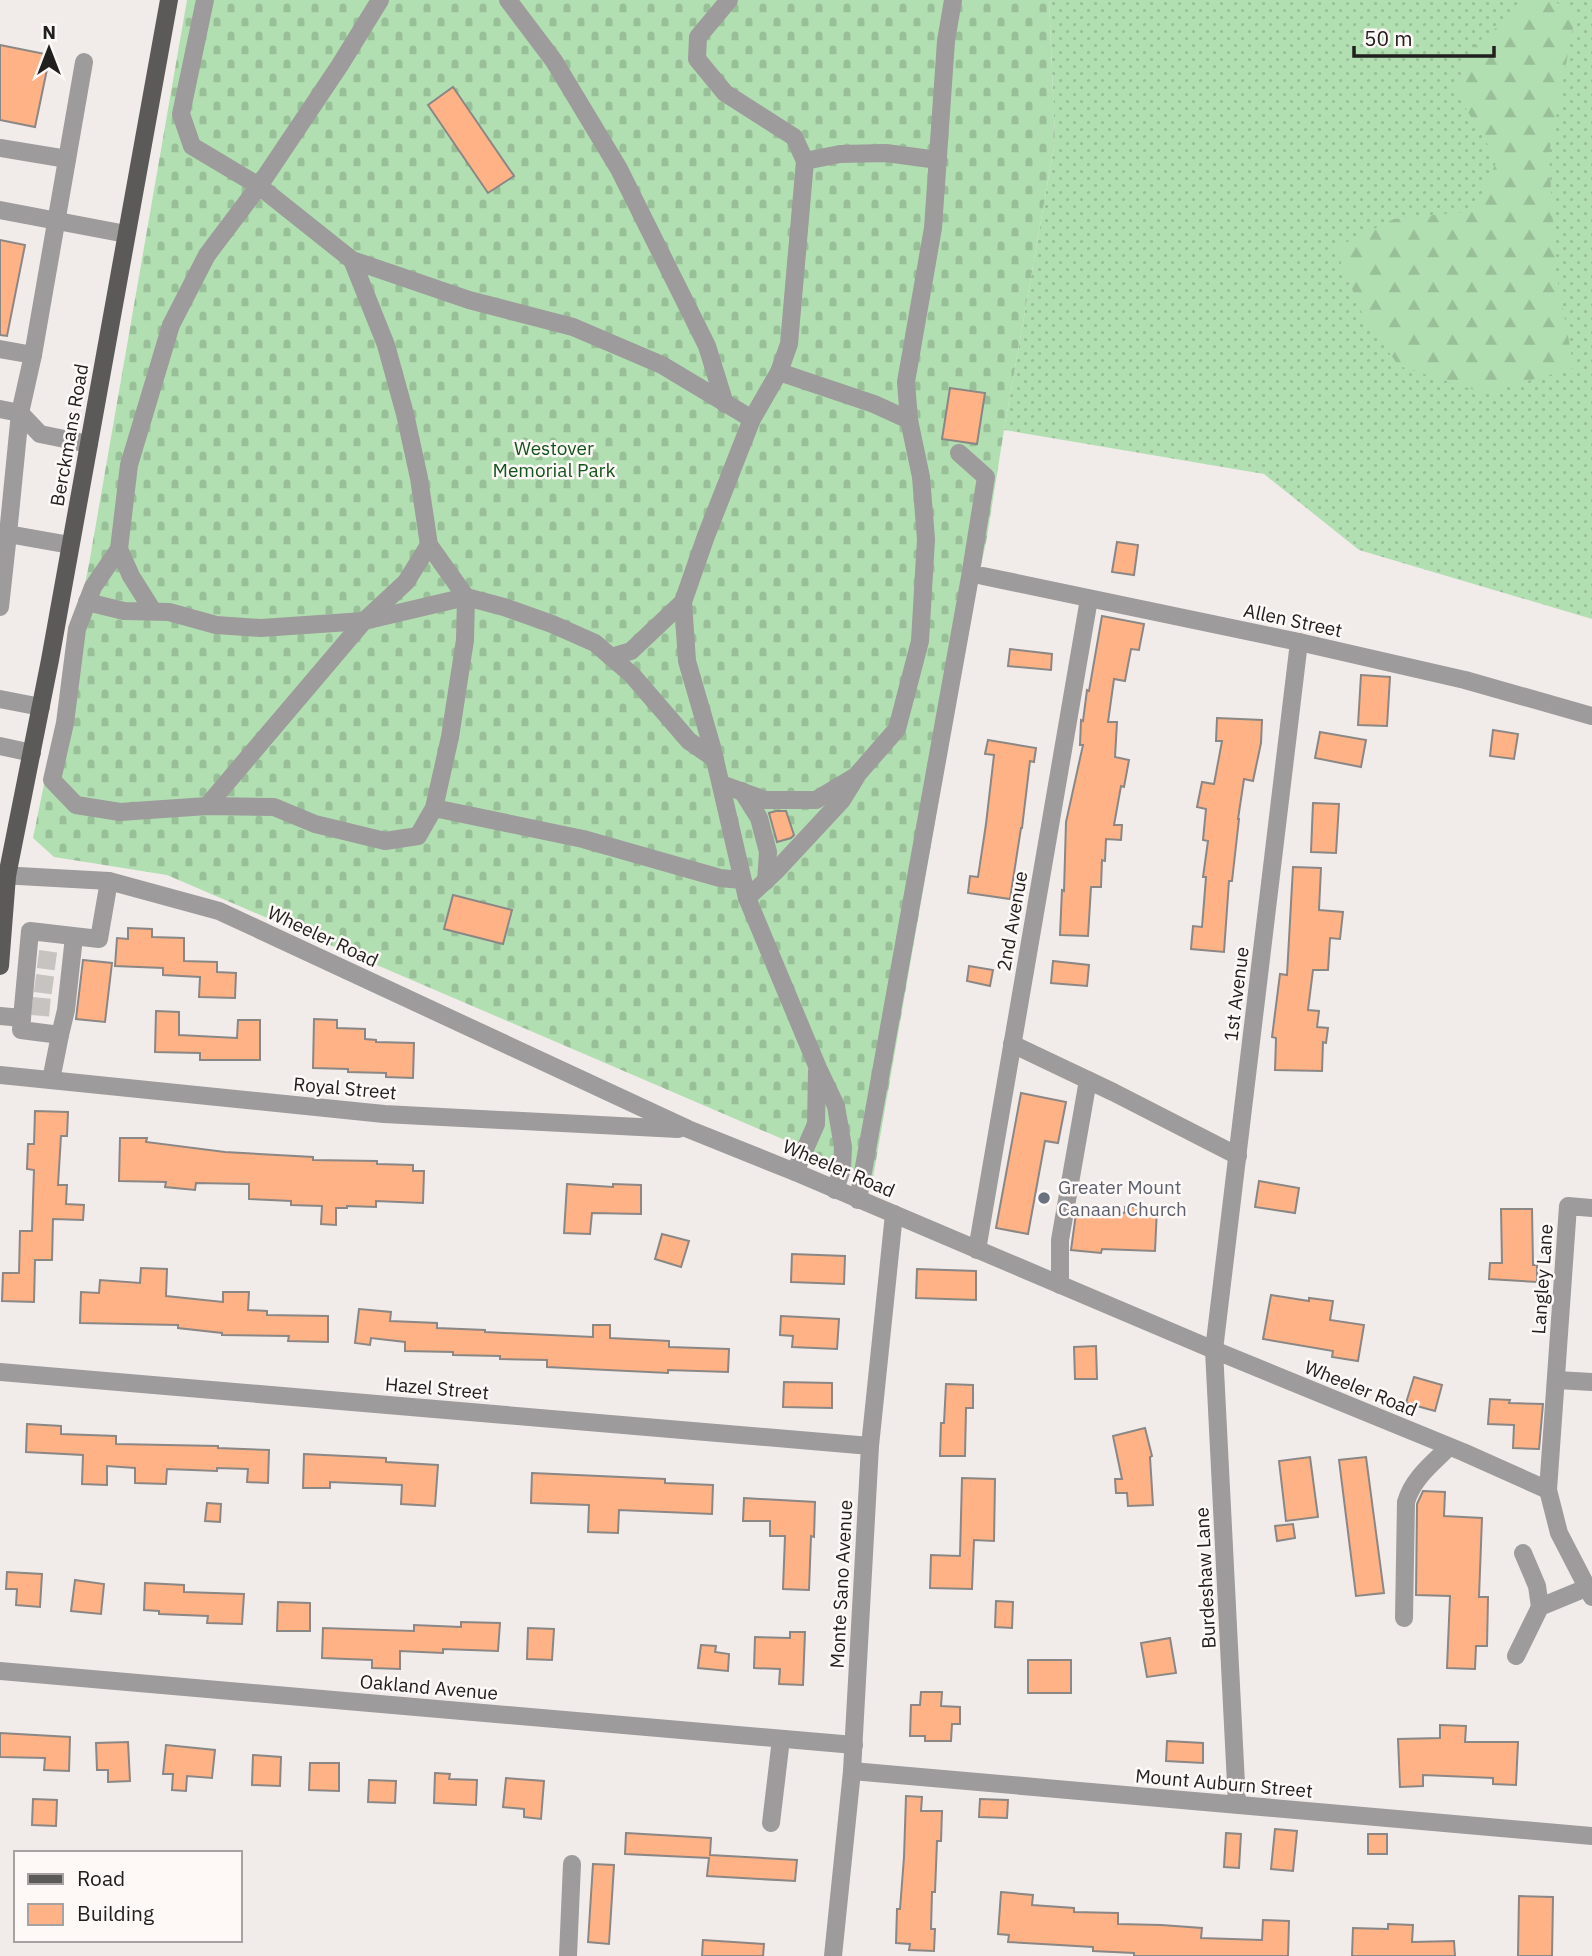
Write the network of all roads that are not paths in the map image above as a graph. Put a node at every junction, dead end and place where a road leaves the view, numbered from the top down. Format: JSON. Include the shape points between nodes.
{"nodes":[{"id":1,"x":169,"y":0,"type":"edge"},
{"id":2,"x":205,"y":0,"type":"edge"},
{"id":3,"x":380,"y":0,"type":"edge"},
{"id":4,"x":508,"y":0,"type":"edge"},
{"id":5,"x":729,"y":0,"type":"edge"},
{"id":6,"x":953,"y":0,"type":"edge"},
{"id":7,"x":84,"y":62,"type":"dead end"},
{"id":8,"x":0,"y":148,"type":"edge"},
{"id":9,"x":67,"y":159,"type":"junction"},
{"id":10,"x":938,"y":160,"type":"junction"},
{"id":11,"x":805,"y":161,"type":"junction"},
{"id":12,"x":259,"y":186,"type":"junction"},
{"id":13,"x":0,"y":210,"type":"edge"},
{"id":14,"x":56,"y":220,"type":"junction"},
{"id":15,"x":127,"y":234,"type":"junction"},
{"id":16,"x":352,"y":260,"type":"junction"},
{"id":17,"x":0,"y":349,"type":"edge"},
{"id":18,"x":33,"y":355,"type":"junction"},
{"id":19,"x":779,"y":372,"type":"junction"},
{"id":20,"x":726,"y":404,"type":"junction"},
{"id":21,"x":0,"y":410,"type":"edge"},
{"id":22,"x":20,"y":413,"type":"junction"},
{"id":23,"x":752,"y":419,"type":"junction"},
{"id":24,"x":909,"y":420,"type":"junction"},
{"id":25,"x":89,"y":444,"type":"junction"},
{"id":26,"x":959,"y":453,"type":"dead end"},
{"id":27,"x":4,"y":533,"type":"edge"},
{"id":28,"x":70,"y":545,"type":"junction"},
{"id":29,"x":429,"y":545,"type":"junction"},
{"id":30,"x":119,"y":549,"type":"junction"},
{"id":31,"x":983,"y":576,"type":"dead end"},
{"id":32,"x":466,"y":597,"type":"junction"},
{"id":33,"x":1089,"y":599,"type":"junction"},
{"id":34,"x":87,"y":603,"type":"junction"},
{"id":35,"x":683,"y":603,"type":"junction"},
{"id":36,"x":0,"y":607,"type":"edge"},
{"id":37,"x":153,"y":611,"type":"junction"},
{"id":38,"x":364,"y":621,"type":"junction"},
{"id":39,"x":1300,"y":642,"type":"junction"},
{"id":40,"x":611,"y":657,"type":"junction"},
{"id":41,"x":0,"y":699,"type":"edge"},
{"id":42,"x":41,"y":707,"type":"junction"},
{"id":43,"x":1592,"y":716,"type":"edge"},
{"id":44,"x":0,"y":746,"type":"edge"},
{"id":45,"x":32,"y":752,"type":"junction"},
{"id":46,"x":715,"y":759,"type":"junction"},
{"id":47,"x":856,"y":776,"type":"junction"},
{"id":48,"x":721,"y":784,"type":"junction"},
{"id":49,"x":742,"y":791,"type":"junction"},
{"id":50,"x":207,"y":806,"type":"junction"},
{"id":51,"x":433,"y":808,"type":"junction"},
{"id":52,"x":4,"y":876,"type":"edge"},
{"id":53,"x":743,"y":880,"type":"junction"},
{"id":54,"x":109,"y":881,"type":"junction"},
{"id":55,"x":766,"y":881,"type":"junction"},
{"id":56,"x":747,"y":898,"type":"junction"},
{"id":57,"x":74,"y":937,"type":"junction"},
{"id":58,"x":0,"y":966,"type":"edge"},
{"id":59,"x":26,"y":1009,"type":"junction"},
{"id":60,"x":0,"y":1016,"type":"edge"},
{"id":61,"x":60,"y":1035,"type":"junction"},
{"id":62,"x":1013,"y":1044,"type":"junction"},
{"id":63,"x":818,"y":1068,"type":"junction"},
{"id":64,"x":0,"y":1075,"type":"edge"},
{"id":65,"x":51,"y":1080,"type":"junction"},
{"id":66,"x":1088,"y":1080,"type":"junction"},
{"id":67,"x":688,"y":1129,"type":"junction"},
{"id":68,"x":1238,"y":1156,"type":"junction"},
{"id":69,"x":795,"y":1172,"type":"junction"},
{"id":70,"x":835,"y":1190,"type":"junction"},
{"id":71,"x":858,"y":1200,"type":"junction"},
{"id":72,"x":1592,"y":1208,"type":"edge"},
{"id":73,"x":894,"y":1214,"type":"junction"},
{"id":74,"x":977,"y":1250,"type":"junction"},
{"id":75,"x":1060,"y":1285,"type":"junction"},
{"id":76,"x":1214,"y":1350,"type":"junction"},
{"id":77,"x":0,"y":1372,"type":"edge"},
{"id":78,"x":1557,"y":1380,"type":"junction"},
{"id":79,"x":1592,"y":1382,"type":"edge"},
{"id":80,"x":870,"y":1446,"type":"junction"},
{"id":81,"x":1449,"y":1447,"type":"junction"},
{"id":82,"x":1548,"y":1490,"type":"junction"},
{"id":83,"x":1523,"y":1553,"type":"dead end"},
{"id":84,"x":1589,"y":1592,"type":"edge"},
{"id":85,"x":1540,"y":1607,"type":"junction"},
{"id":86,"x":1404,"y":1618,"type":"dead end"},
{"id":87,"x":1516,"y":1656,"type":"dead end"},
{"id":88,"x":0,"y":1671,"type":"edge"},
{"id":89,"x":780,"y":1739,"type":"junction"},
{"id":90,"x":854,"y":1745,"type":"junction"},
{"id":91,"x":852,"y":1771,"type":"junction"},
{"id":92,"x":1237,"y":1804,"type":"junction"},
{"id":93,"x":771,"y":1823,"type":"dead end"},
{"id":94,"x":1592,"y":1836,"type":"edge"},
{"id":95,"x":572,"y":1864,"type":"dead end"},
{"id":96,"x":568,"y":1956,"type":"edge"},
{"id":97,"x":833,"y":1956,"type":"edge"}],
"edges":[{"from":1,"to":15,"type":"main road","name":"Berckmans Road"},
{"from":2,"to":12,"type":"street","via":[[181,114],[192,146]]},
{"from":3,"to":12,"type":"street"},
{"from":4,"to":20,"type":"street","via":[[554,61],[619,169],[707,346]]},
{"from":5,"to":11,"type":"street","via":[[698,37],[696,59],[725,93],[794,137]]},
{"from":6,"to":10,"type":"street"},
{"from":7,"to":9,"type":"street"},
{"from":8,"to":9,"type":"street"},
{"from":9,"to":14,"type":"street"},
{"from":10,"to":11,"type":"street","via":[[886,153],[840,154]]},
{"from":10,"to":24,"type":"street","via":[[933,228],[905,382]]},
{"from":11,"to":19,"type":"street","via":[[789,344]]},
{"from":12,"to":16,"type":"street"},
{"from":12,"to":30,"type":"street","via":[[207,255],[171,325],[128,465]]},
{"from":13,"to":14,"type":"street"},
{"from":14,"to":15,"type":"street"},
{"from":14,"to":18,"type":"street"},
{"from":15,"to":25,"type":"main road","name":"Berckmans Road"},
{"from":16,"to":20,"type":"street","via":[[469,300],[573,327],[662,365]]},
{"from":16,"to":29,"type":"street","via":[[386,345],[405,414]]},
{"from":17,"to":18,"type":"street"},
{"from":18,"to":22,"type":"street"},
{"from":19,"to":23,"type":"street"},
{"from":19,"to":24,"type":"street"},
{"from":20,"to":23,"type":"street"},
{"from":21,"to":22,"type":"street"},
{"from":22,"to":25,"type":"street","via":[[40,434]]},
{"from":22,"to":27,"type":"street"},
{"from":23,"to":35,"type":"street"},
{"from":24,"to":47,"type":"street","via":[[921,477],[926,539],[920,641],[897,729]]},
{"from":25,"to":28,"type":"main road","name":"Berckmans Road"},
{"from":26,"to":71,"type":"street","via":[[986,477]]},
{"from":27,"to":28,"type":"street"},
{"from":27,"to":36,"type":"street"},
{"from":28,"to":42,"type":"main road","name":"Berckmans Road"},
{"from":29,"to":32,"type":"street"},
{"from":29,"to":38,"type":"street","via":[[406,582]]},
{"from":30,"to":34,"type":"street"},
{"from":30,"to":37,"type":"street"},
{"from":31,"to":33,"type":"street","name":"Allen Street"},
{"from":32,"to":38,"type":"street"},
{"from":32,"to":40,"type":"street","via":[[552,624],[595,643]]},
{"from":32,"to":51,"type":"street","via":[[465,639],[450,737]]},
{"from":33,"to":39,"type":"street","name":"Allen Street"},
{"from":33,"to":62,"type":"street","name":"2nd Avenue"},
{"from":34,"to":37,"type":"street"},
{"from":34,"to":50,"type":"street","via":[[77,629],[65,723],[52,780],[76,805],[120,812]]},
{"from":35,"to":40,"type":"street","via":[[631,651]]},
{"from":35,"to":46,"type":"street","via":[[687,661]]},
{"from":37,"to":38,"type":"street","via":[[216,625],[261,628]]},
{"from":38,"to":50,"type":"street"},
{"from":39,"to":43,"type":"street","name":"Allen Street","via":[[1465,680]]},
{"from":39,"to":68,"type":"street","name":"1st Avenue"},
{"from":40,"to":46,"type":"street","via":[[690,741]]},
{"from":41,"to":42,"type":"street"},
{"from":42,"to":45,"type":"main road","name":"Berckmans Road"},
{"from":44,"to":45,"type":"street"},
{"from":45,"to":52,"type":"main road","name":"Berckmans Road"},
{"from":46,"to":48,"type":"street"},
{"from":47,"to":49,"type":"street","via":[[816,800],[765,800]]},
{"from":47,"to":55,"type":"street","via":[[842,800]]},
{"from":48,"to":49,"type":"street"},
{"from":48,"to":53,"type":"street"},
{"from":49,"to":55,"type":"street","via":[[759,818],[768,852]]},
{"from":50,"to":51,"type":"street","via":[[274,807],[315,824],[385,841],[418,836]]},
{"from":51,"to":53,"type":"street","via":[[583,839],[720,878]]},
{"from":52,"to":54,"type":"street","name":"Wheeler Road"},
{"from":52,"to":58,"type":"main road","name":"Berckmans Road"},
{"from":53,"to":56,"type":"street"},
{"from":54,"to":57,"type":"street","via":[[99,939]]},
{"from":54,"to":67,"type":"street","name":"Wheeler Road","via":[[219,911]]},
{"from":55,"to":56,"type":"street"},
{"from":56,"to":63,"type":"street"},
{"from":57,"to":59,"type":"street","via":[[30,931],[33,959]]},
{"from":57,"to":61,"type":"street","via":[[65,963]]},
{"from":59,"to":60,"type":"street"},
{"from":59,"to":61,"type":"street","via":[[20,1030]]},
{"from":61,"to":65,"type":"street"},
{"from":62,"to":66,"type":"street"},
{"from":62,"to":74,"type":"street","name":"2nd Avenue"},
{"from":63,"to":69,"type":"street","via":[[816,1124]]},
{"from":63,"to":70,"type":"street","via":[[836,1106],[843,1147]]},
{"from":64,"to":65,"type":"street","name":"Royal Street"},
{"from":65,"to":67,"type":"street","name":"Royal Street","via":[[384,1114]]},
{"from":66,"to":68,"type":"street"},
{"from":66,"to":75,"type":"street","via":[[1060,1240]]},
{"from":67,"to":69,"type":"street","name":"Wheeler Road"},
{"from":68,"to":76,"type":"street","name":"1st Avenue"},
{"from":69,"to":70,"type":"street","name":"Wheeler Road"},
{"from":70,"to":71,"type":"street","name":"Wheeler Road"},
{"from":71,"to":73,"type":"street","name":"Wheeler Road"},
{"from":72,"to":78,"type":"street","name":"Langley Lane","via":[[1568,1206]]},
{"from":73,"to":74,"type":"street","name":"Wheeler Road"},
{"from":73,"to":80,"type":"street","name":"Monte Sano Avenue"},
{"from":74,"to":75,"type":"street","name":"Wheeler Road"},
{"from":75,"to":76,"type":"street","name":"Wheeler Road"},
{"from":76,"to":81,"type":"street","name":"Wheeler Road"},
{"from":76,"to":92,"type":"street","name":"Burdeshaw Lane"},
{"from":77,"to":80,"type":"street","name":"Hazel Street"},
{"from":78,"to":79,"type":"street"},
{"from":78,"to":82,"type":"street"},
{"from":80,"to":90,"type":"street","name":"Monte Sano Avenue"},
{"from":81,"to":82,"type":"street","name":"Wheeler Road"},
{"from":81,"to":86,"type":"street","via":[[1415,1480],[1406,1502]]},
{"from":82,"to":84,"type":"street","via":[[1559,1534]]},
{"from":83,"to":85,"type":"street"},
{"from":84,"to":85,"type":"street"},
{"from":85,"to":87,"type":"street"},
{"from":88,"to":89,"type":"street","name":"Oakland Avenue"},
{"from":89,"to":90,"type":"street","name":"Oakland Avenue"},
{"from":89,"to":93,"type":"street"},
{"from":90,"to":91,"type":"street","name":"Monte Sano Avenue"},
{"from":91,"to":92,"type":"street","name":"Mount Auburn Street"},
{"from":91,"to":97,"type":"street","name":"Monte Sano Avenue"},
{"from":92,"to":94,"type":"street","name":"Mount Auburn Street"},
{"from":95,"to":96,"type":"street"}]}
